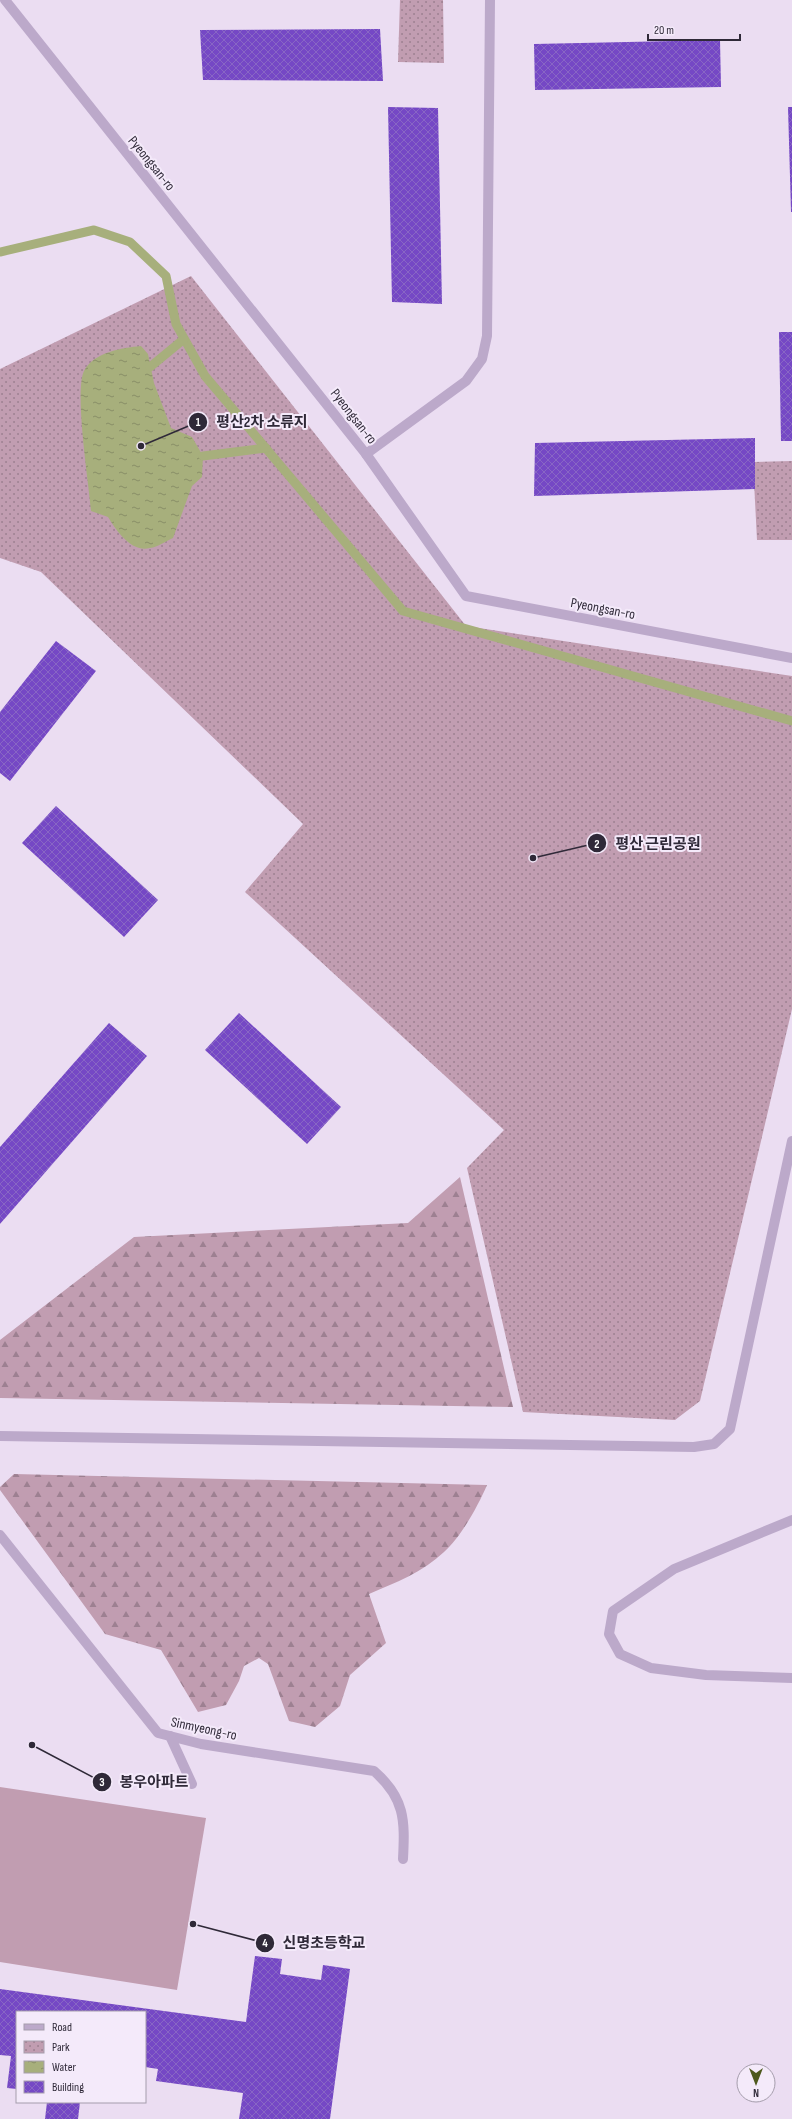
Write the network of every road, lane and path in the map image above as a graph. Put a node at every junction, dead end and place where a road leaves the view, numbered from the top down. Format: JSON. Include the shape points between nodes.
{"nodes":[{"id":1,"x":5,"y":0,"type":"edge"},
{"id":2,"x":490,"y":0,"type":"edge"},
{"id":3,"x":366,"y":454,"type":"junction"},
{"id":4,"x":792,"y":658,"type":"edge"},
{"id":5,"x":792,"y":1145,"type":"edge"},
{"id":6,"x":0,"y":1436,"type":"edge"},
{"id":7,"x":792,"y":1520,"type":"edge"},
{"id":8,"x":0,"y":1535,"type":"edge"},
{"id":9,"x":792,"y":1678,"type":"edge"},
{"id":10,"x":170,"y":1736,"type":"junction"},
{"id":11,"x":192,"y":1784,"type":"dead end"},
{"id":12,"x":403,"y":1859,"type":"dead end"}],
"edges":[{"from":1,"to":3,"type":"street","name":"Pyeongsan-ro"},
{"from":2,"to":3,"type":"street","via":[[487,336],[482,359],[466,381]]},
{"from":3,"to":4,"type":"street","name":"Pyeongsan-ro","via":[[466,596]]},
{"from":5,"to":6,"type":"street","via":[[730,1429],[714,1444],[694,1447]]},
{"from":7,"to":9,"type":"street","via":[[674,1569],[613,1611],[609,1634],[620,1654],[651,1668],[706,1675]]},
{"from":8,"to":10,"type":"street","name":"Sinmyeong-ro","via":[[158,1733]]},
{"from":10,"to":11,"type":"street"},
{"from":10,"to":12,"type":"street","name":"Sinmyeong-ro","via":[[201,1744],[374,1772],[388,1783],[401,1807],[404,1827]]}]}
